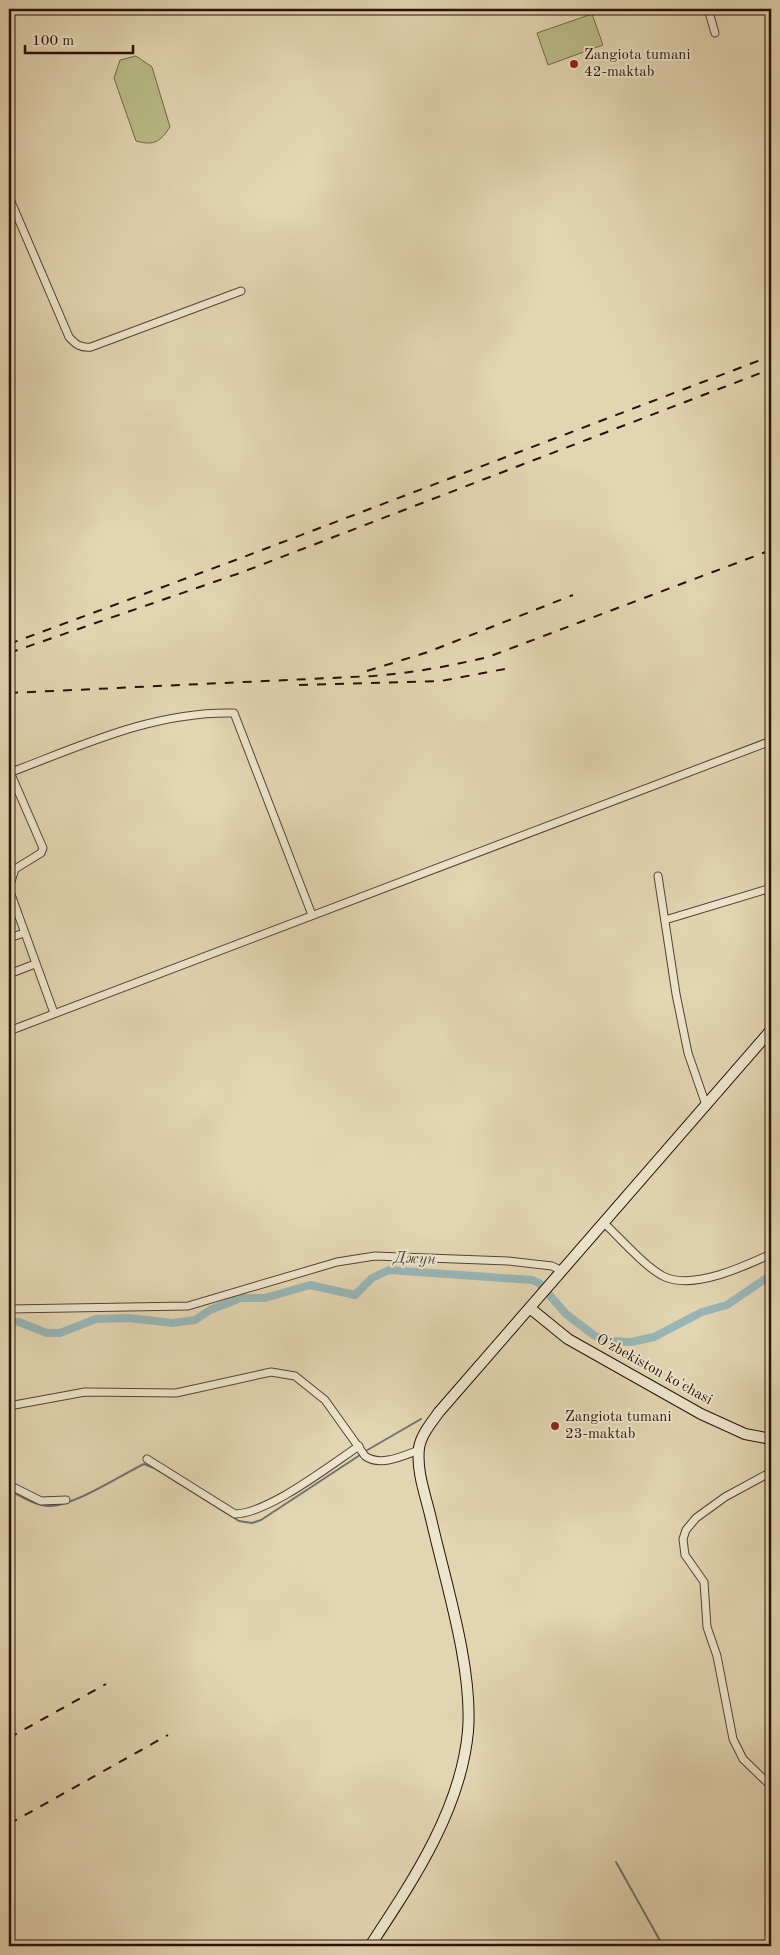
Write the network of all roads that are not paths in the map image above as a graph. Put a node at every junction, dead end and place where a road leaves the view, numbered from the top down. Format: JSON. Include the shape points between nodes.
{"nodes":[{"id":1,"x":708,"y":9,"type":"edge"},
{"id":2,"x":715,"y":33,"type":"dead end"},
{"id":3,"x":9,"y":197,"type":"edge"},
{"id":4,"x":241,"y":291,"type":"dead end"},
{"id":5,"x":771,"y":741,"type":"edge"},
{"id":6,"x":10,"y":773,"type":"edge"},
{"id":7,"x":658,"y":876,"type":"dead end"},
{"id":8,"x":9,"y":888,"type":"edge"},
{"id":9,"x":771,"y":888,"type":"edge"},
{"id":10,"x":312,"y":915,"type":"junction"},
{"id":11,"x":665,"y":920,"type":"junction"},
{"id":12,"x":24,"y":933,"type":"junction"},
{"id":13,"x":9,"y":938,"type":"edge"},
{"id":14,"x":35,"y":964,"type":"junction"},
{"id":15,"x":9,"y":974,"type":"edge"},
{"id":16,"x":54,"y":1013,"type":"junction"},
{"id":17,"x":771,"y":1030,"type":"edge"},
{"id":18,"x":9,"y":1031,"type":"edge"},
{"id":19,"x":706,"y":1105,"type":"junction"},
{"id":20,"x":605,"y":1224,"type":"junction"},
{"id":21,"x":771,"y":1254,"type":"edge"},
{"id":22,"x":562,"y":1271,"type":"junction"},
{"id":23,"x":9,"y":1309,"type":"edge"},
{"id":24,"x":531,"y":1309,"type":"junction"},
{"id":25,"x":9,"y":1406,"type":"edge"},
{"id":26,"x":771,"y":1439,"type":"edge"},
{"id":27,"x":419,"y":1450,"type":"junction"},
{"id":28,"x":362,"y":1451,"type":"junction"},
{"id":29,"x":147,"y":1459,"type":"dead end"},
{"id":30,"x":771,"y":1472,"type":"edge"},
{"id":31,"x":9,"y":1485,"type":"edge"},
{"id":32,"x":66,"y":1500,"type":"dead end"},
{"id":33,"x":771,"y":1786,"type":"edge"},
{"id":34,"x":370,"y":1946,"type":"edge"}],
"edges":[{"from":1,"to":2,"type":"street"},
{"from":3,"to":4,"type":"street","via":[[69,337],[84,348]]},
{"from":5,"to":10,"type":"street"},
{"from":6,"to":8,"type":"street","via":[[43,848],[41,854],[15,868]]},
{"from":6,"to":10,"type":"street","via":[[146,722],[204,712],[234,712]]},
{"from":7,"to":11,"type":"street"},
{"from":8,"to":12,"type":"street"},
{"from":9,"to":11,"type":"street"},
{"from":10,"to":16,"type":"street"},
{"from":11,"to":19,"type":"street","via":[[688,1053]]},
{"from":12,"to":13,"type":"street"},
{"from":12,"to":14,"type":"street"},
{"from":14,"to":15,"type":"street"},
{"from":14,"to":16,"type":"street"},
{"from":16,"to":18,"type":"street"},
{"from":17,"to":19,"type":"main road"},
{"from":19,"to":20,"type":"main road"},
{"from":20,"to":21,"type":"street","via":[[666,1277],[690,1280],[738,1270]]},
{"from":20,"to":22,"type":"main road"},
{"from":22,"to":23,"type":"street","via":[[552,1266],[508,1261],[375,1256],[337,1262],[188,1306]]},
{"from":22,"to":24,"type":"main road"},
{"from":24,"to":26,"type":"main road","name":"O'zbekiston ko'chasi","via":[[568,1339],[701,1414],[745,1434]]},
{"from":24,"to":27,"type":"main road","via":[[439,1412],[421,1440]]},
{"from":25,"to":28,"type":"street","via":[[85,1392],[176,1393],[271,1372],[295,1376],[325,1400]]},
{"from":27,"to":28,"type":"street","via":[[393,1459],[370,1460]]},
{"from":27,"to":34,"type":"main road","via":[[420,1471],[465,1676],[468,1729],[463,1762],[445,1814],[410,1886]]},
{"from":28,"to":29,"type":"street","via":[[249,1513],[235,1514]]},
{"from":30,"to":33,"type":"street","via":[[696,1518],[683,1539],[685,1555],[704,1582],[707,1627],[717,1656],[733,1739],[743,1759]]},
{"from":31,"to":32,"type":"street","via":[[41,1501]]}]}
